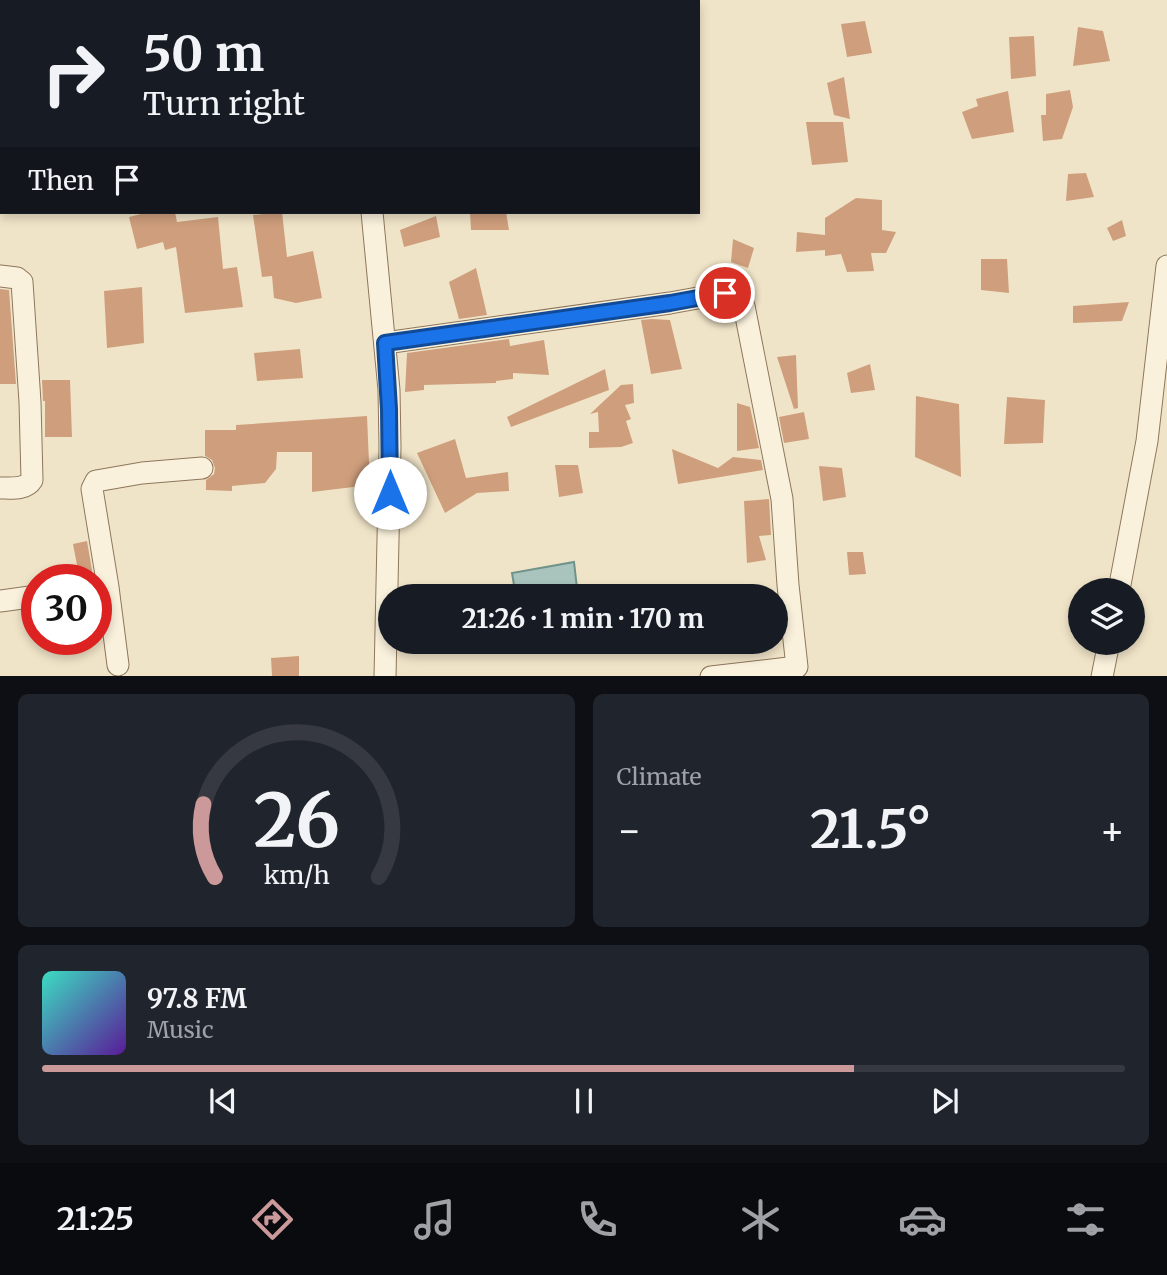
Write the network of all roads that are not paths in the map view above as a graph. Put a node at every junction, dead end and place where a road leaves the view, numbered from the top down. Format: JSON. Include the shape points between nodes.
{"nodes":[{"id":1,"x":372,"y":214,"type":"edge"},
{"id":2,"x":1167,"y":266,"type":"edge"},
{"id":3,"x":0,"y":276,"type":"edge"},
{"id":4,"x":385,"y":343,"type":"junction"},
{"id":5,"x":202,"y":468,"type":"dead end"},
{"id":6,"x":0,"y":488,"type":"edge"},
{"id":7,"x":100,"y":564,"type":"edge"},
{"id":8,"x":1121,"y":578,"type":"edge"},
{"id":9,"x":21,"y":599,"type":"edge"},
{"id":10,"x":0,"y":601,"type":"edge"},
{"id":11,"x":112,"y":636,"type":"edge"},
{"id":12,"x":1106,"y":655,"type":"edge"},
{"id":13,"x":118,"y":665,"type":"dead end"},
{"id":14,"x":798,"y":672,"type":"edge"},
{"id":15,"x":385,"y":676,"type":"edge"},
{"id":16,"x":728,"y":676,"type":"edge"},
{"id":17,"x":1102,"y":676,"type":"edge"}],
"edges":[{"from":1,"to":4,"type":"street"},
{"from":2,"to":8,"type":"street","via":[[1147,441]]},
{"from":3,"to":6,"type":"street","via":[[22,282],[32,480],[23,487]]},
{"from":4,"to":14,"type":"street","via":[[725,293],[737,297],[744,306],[782,499]]},
{"from":4,"to":15,"type":"street","via":[[390,447]]},
{"from":5,"to":7,"type":"street","via":[[96,481],[92,489]]},
{"from":9,"to":10,"type":"street"},
{"from":11,"to":13,"type":"street"},
{"from":12,"to":17,"type":"street"},
{"from":14,"to":16,"type":"street"}]}
